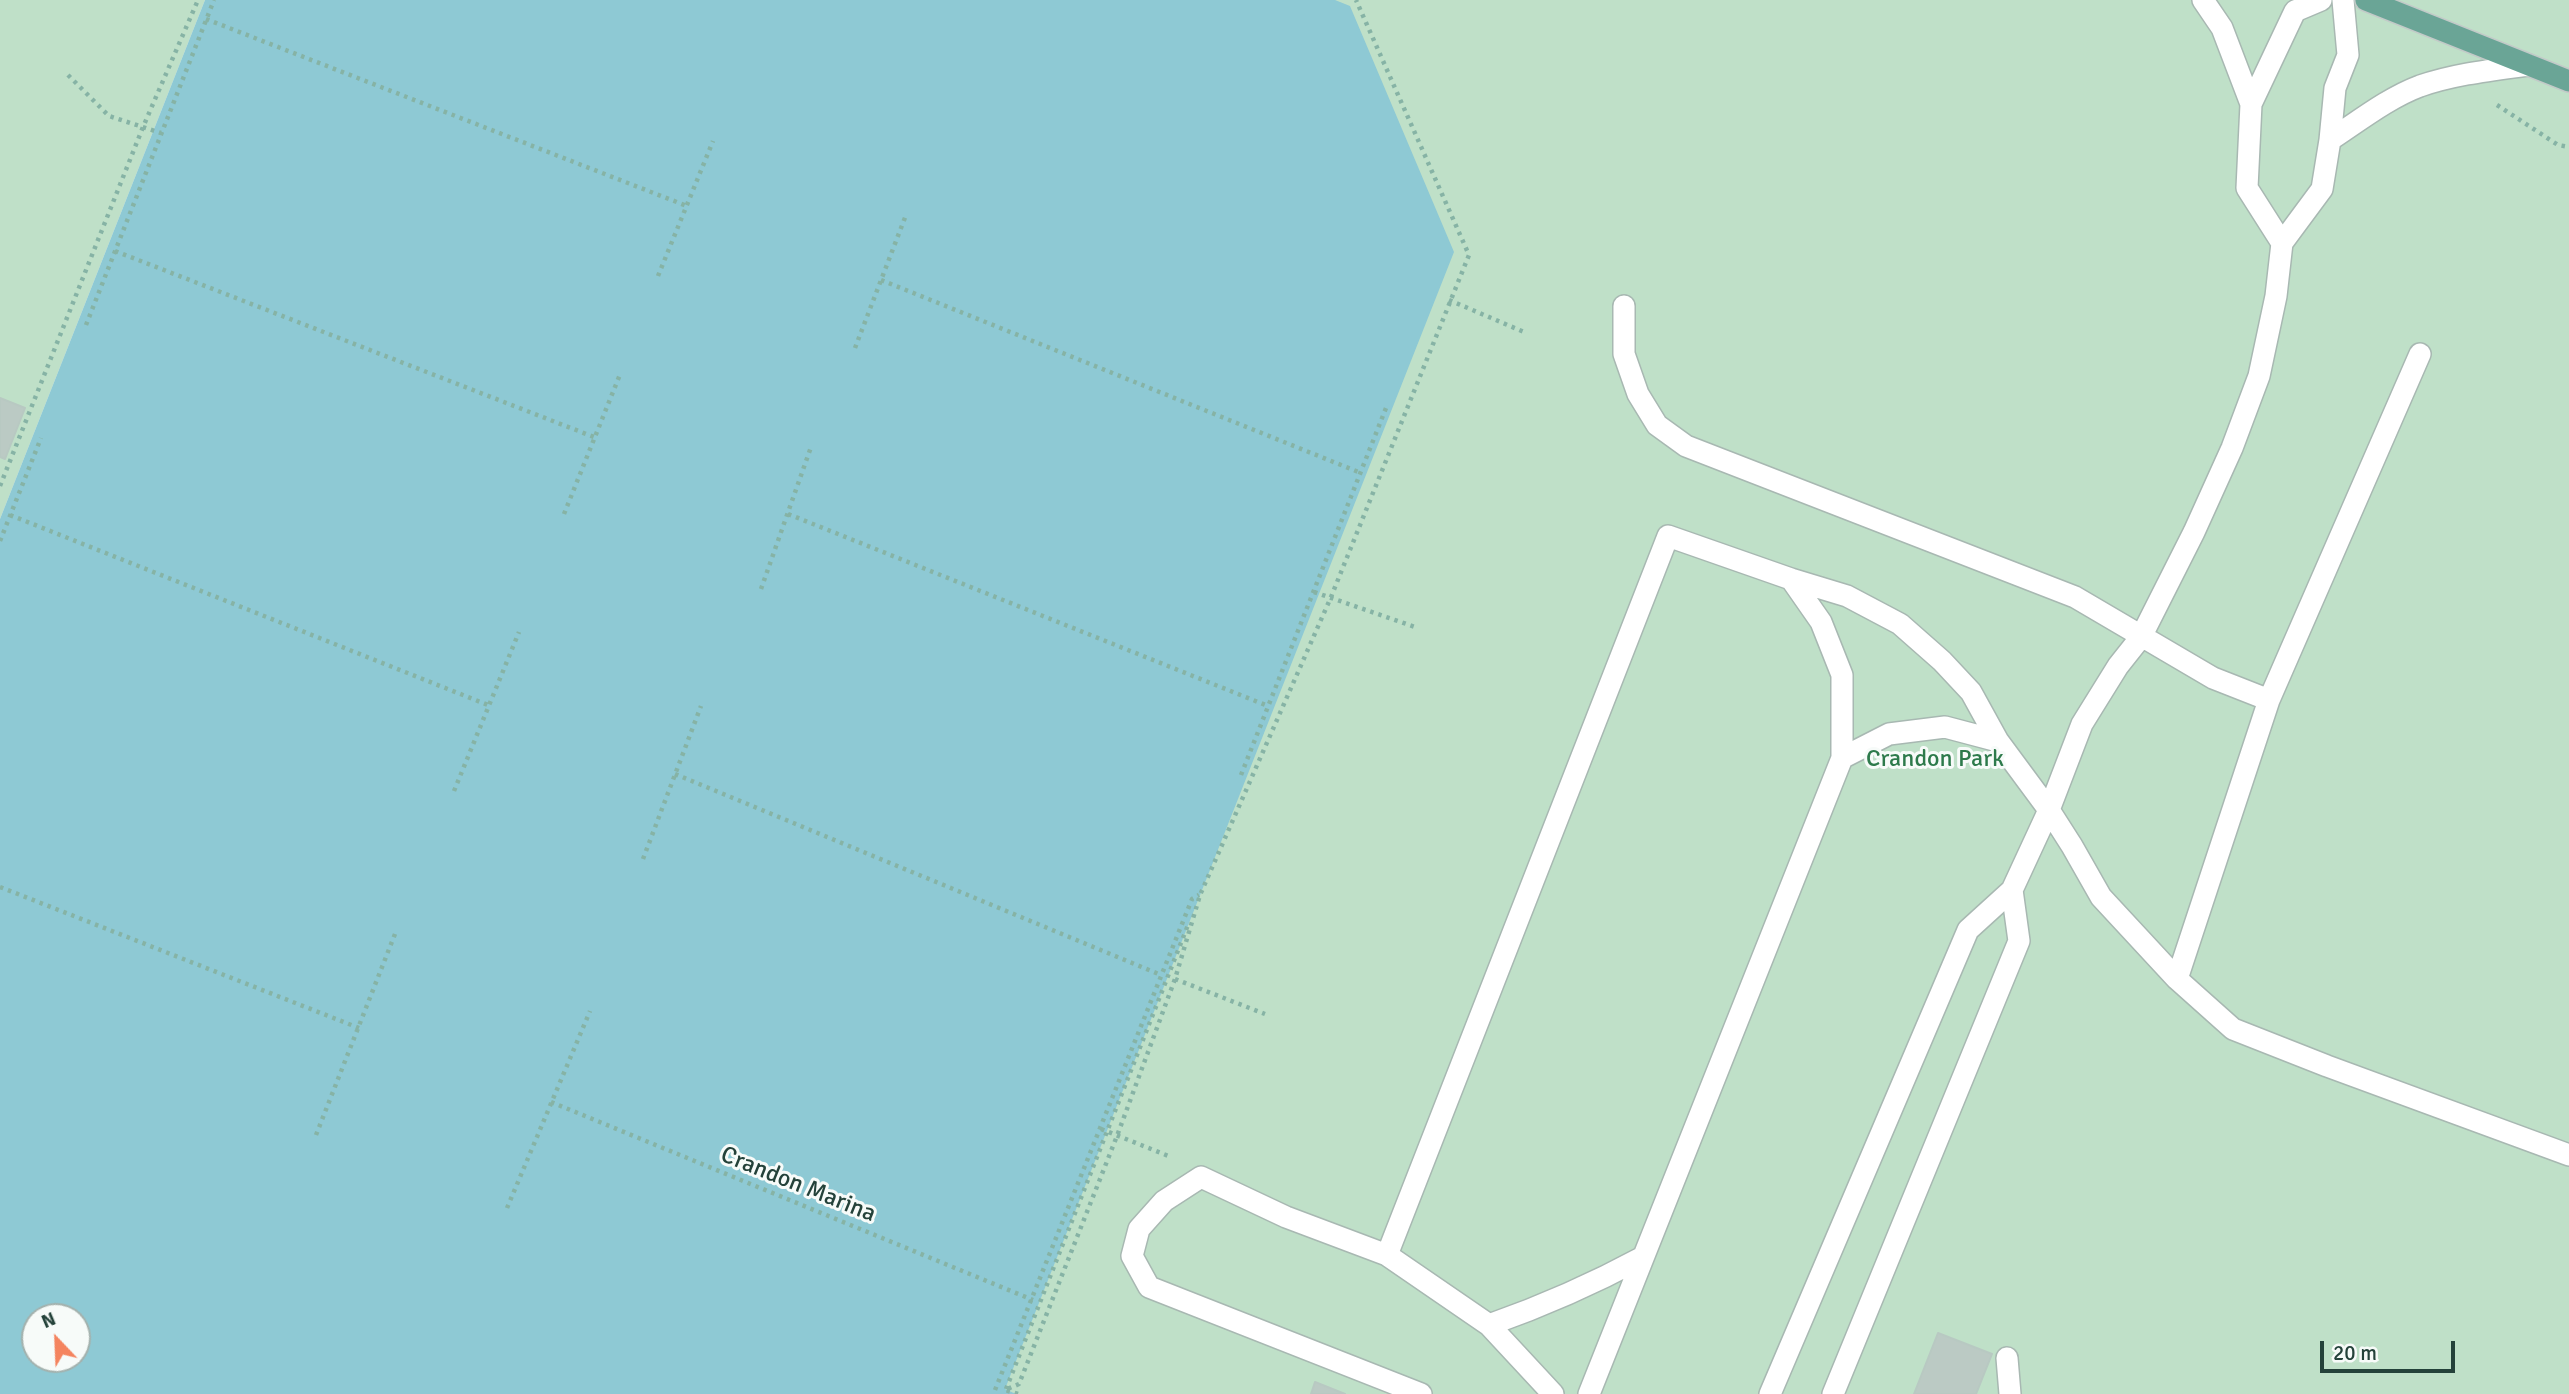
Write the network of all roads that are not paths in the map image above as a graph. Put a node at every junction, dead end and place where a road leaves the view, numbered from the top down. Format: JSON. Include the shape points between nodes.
{"nodes":[{"id":1,"x":2203,"y":0,"type":"edge"},
{"id":2,"x":2321,"y":0,"type":"edge"},
{"id":3,"x":2343,"y":0,"type":"edge"},
{"id":4,"x":2367,"y":0,"type":"edge"},
{"id":5,"x":2528,"y":65,"type":"junction"},
{"id":6,"x":2569,"y":81,"type":"edge"},
{"id":7,"x":2251,"y":104,"type":"junction"},
{"id":8,"x":2330,"y":140,"type":"junction"},
{"id":9,"x":2282,"y":243,"type":"junction"},
{"id":10,"x":1624,"y":306,"type":"dead end"},
{"id":11,"x":2420,"y":354,"type":"dead end"},
{"id":12,"x":1791,"y":579,"type":"junction"},
{"id":13,"x":2141,"y":637,"type":"junction"},
{"id":14,"x":2269,"y":699,"type":"junction"},
{"id":15,"x":1998,"y":741,"type":"junction"},
{"id":16,"x":1842,"y":758,"type":"junction"},
{"id":17,"x":2049,"y":810,"type":"junction"},
{"id":18,"x":2012,"y":890,"type":"junction"},
{"id":19,"x":2177,"y":979,"type":"junction"},
{"id":20,"x":2569,"y":1155,"type":"edge"},
{"id":21,"x":1387,"y":1255,"type":"junction"},
{"id":22,"x":1643,"y":1257,"type":"junction"},
{"id":23,"x":1489,"y":1325,"type":"junction"},
{"id":24,"x":2007,"y":1358,"type":"dead end"},
{"id":25,"x":1421,"y":1394,"type":"edge"},
{"id":26,"x":1553,"y":1394,"type":"edge"},
{"id":27,"x":1589,"y":1394,"type":"edge"},
{"id":28,"x":1770,"y":1394,"type":"edge"},
{"id":29,"x":1833,"y":1394,"type":"edge"},
{"id":30,"x":2010,"y":1394,"type":"edge"}],
"edges":[{"from":1,"to":7,"type":"lane","via":[[2222,29]]},
{"from":2,"to":7,"type":"lane","via":[[2295,11]]},
{"from":3,"to":8,"type":"lane","via":[[2348,55],[2335,88]]},
{"from":4,"to":5,"type":"main road"},
{"from":5,"to":6,"type":"main road"},
{"from":5,"to":8,"type":"lane","via":[[2419,87]]},
{"from":7,"to":9,"type":"lane","via":[[2247,188]]},
{"from":8,"to":9,"type":"lane","via":[[2322,189]]},
{"from":9,"to":13,"type":"lane","via":[[2259,376],[2199,520]]},
{"from":10,"to":13,"type":"lane","via":[[1624,354],[1638,394],[1657,425],[1686,446],[2075,597]]},
{"from":11,"to":14,"type":"lane"},
{"from":12,"to":15,"type":"lane","via":[[1847,596],[1900,624],[1971,692]]},
{"from":12,"to":16,"type":"lane","via":[[1821,622],[1842,675]]},
{"from":12,"to":21,"type":"lane","via":[[1668,536]]},
{"from":13,"to":14,"type":"lane","via":[[2213,678]]},
{"from":13,"to":17,"type":"lane","via":[[2081,724]]},
{"from":14,"to":19,"type":"lane"},
{"from":15,"to":16,"type":"lane","via":[[1945,727],[1889,734]]},
{"from":15,"to":17,"type":"lane"},
{"from":16,"to":22,"type":"lane"},
{"from":17,"to":18,"type":"lane"},
{"from":17,"to":19,"type":"lane","via":[[2101,897]]},
{"from":18,"to":28,"type":"lane","via":[[1968,930]]},
{"from":18,"to":29,"type":"lane","via":[[2019,941]]},
{"from":19,"to":20,"type":"lane","via":[[2233,1029]]},
{"from":21,"to":23,"type":"lane"},
{"from":21,"to":25,"type":"lane","via":[[1286,1217],[1201,1177],[1164,1201],[1139,1229],[1132,1256],[1149,1287]]},
{"from":22,"to":23,"type":"lane","via":[[1590,1285]]},
{"from":22,"to":27,"type":"lane"},
{"from":23,"to":26,"type":"lane"},
{"from":24,"to":30,"type":"lane"}]}
